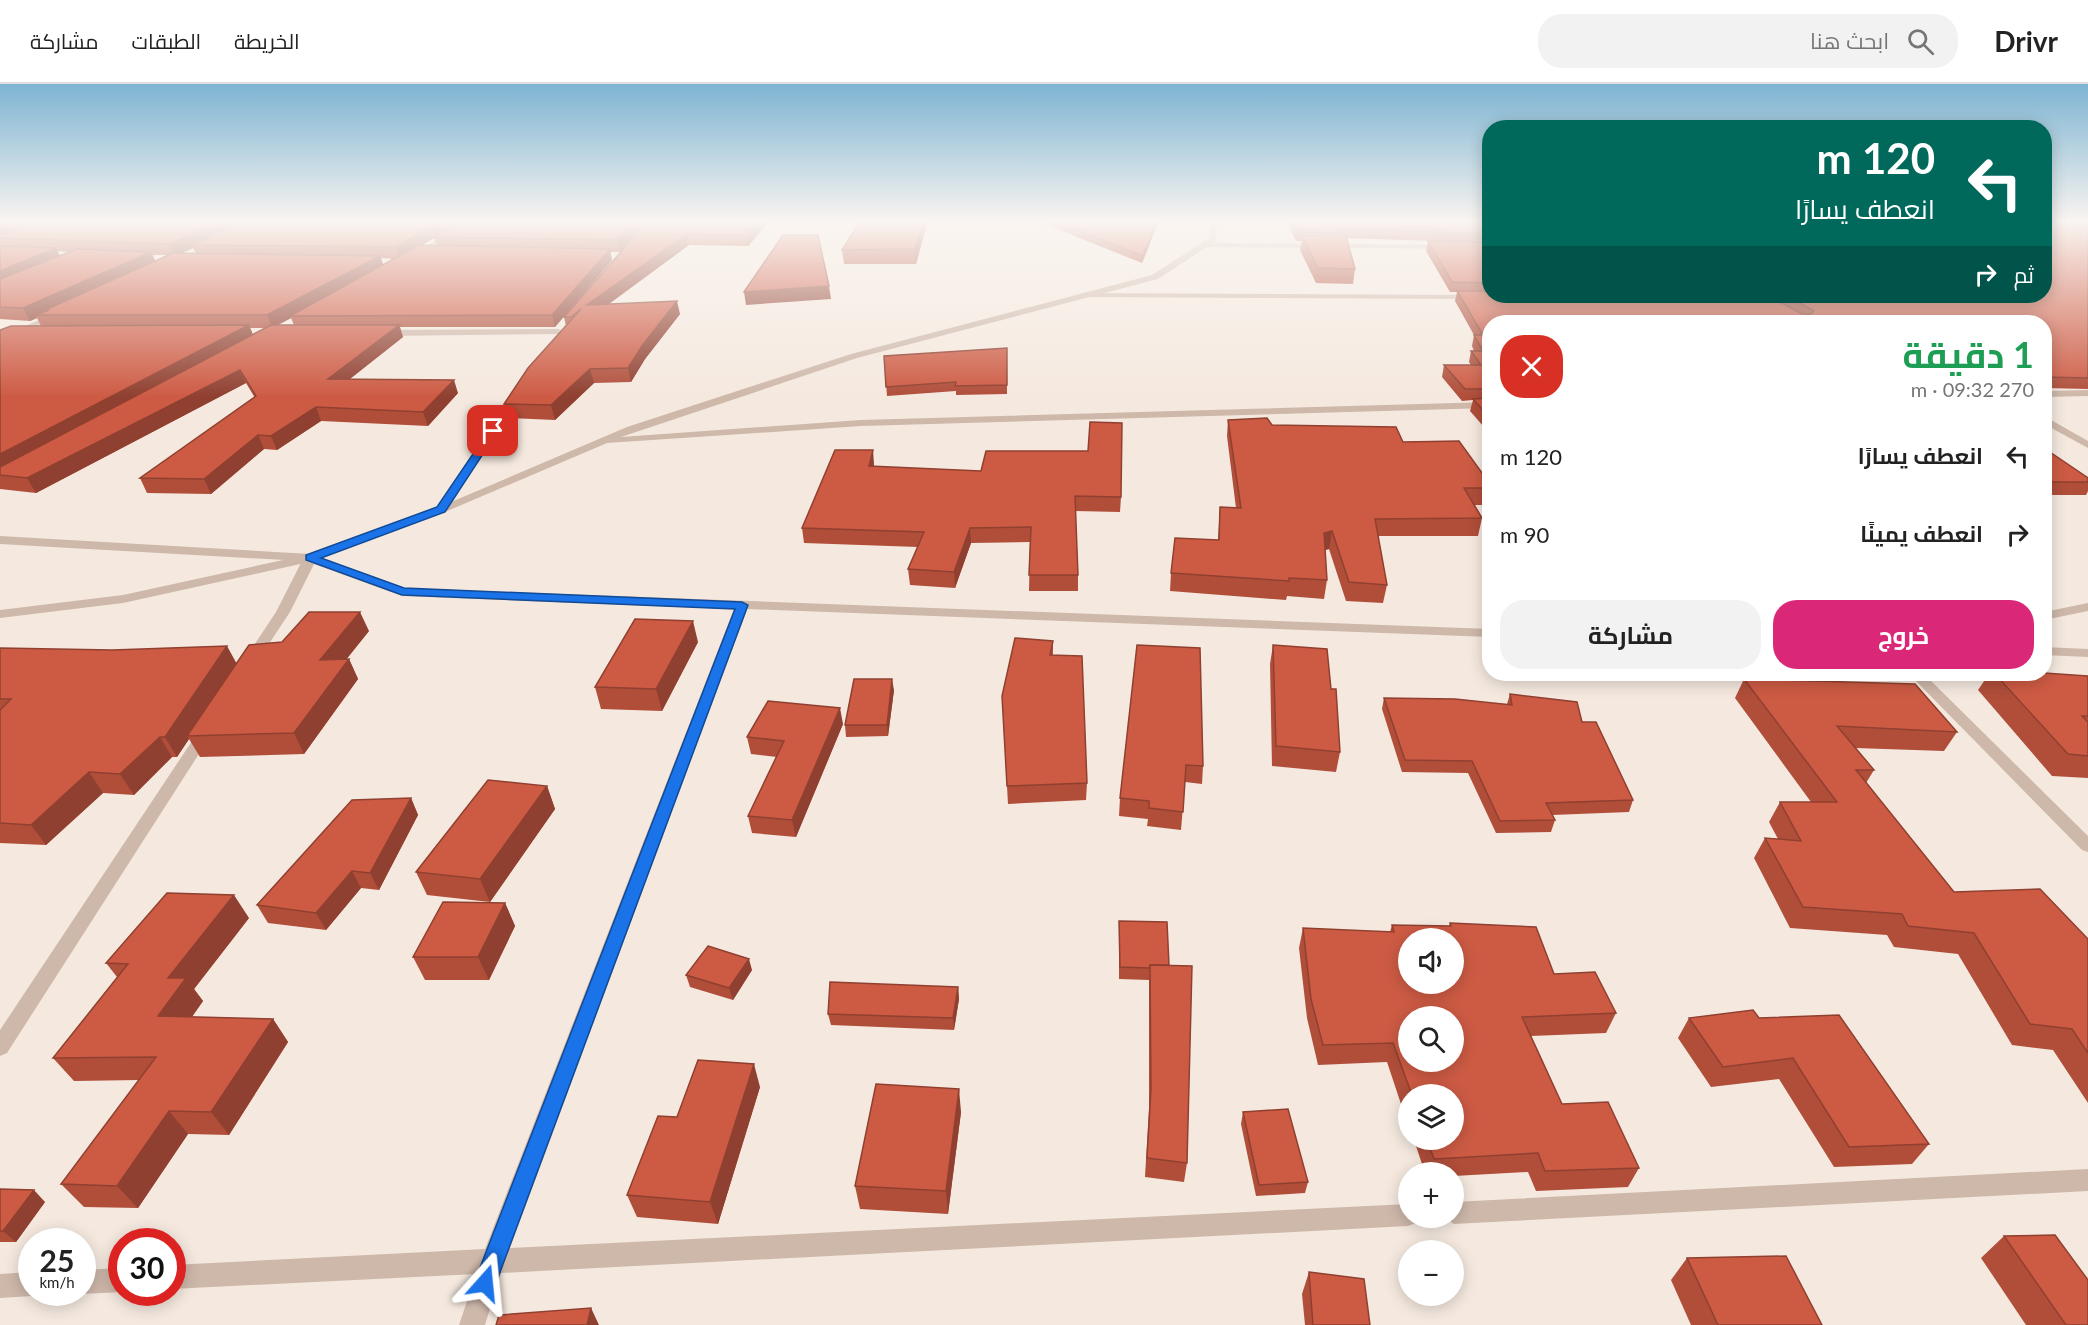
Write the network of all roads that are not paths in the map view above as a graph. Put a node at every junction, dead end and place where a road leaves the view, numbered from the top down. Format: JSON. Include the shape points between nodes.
{"nodes":[{"id":1,"x":1140,"y":281,"type":"edge"},
{"id":2,"x":1084,"y":295,"type":"junction"},
{"id":3,"x":1482,"y":297,"type":"edge"},
{"id":4,"x":70,"y":309,"type":"edge"},
{"id":5,"x":566,"y":324,"type":"edge"},
{"id":6,"x":558,"y":332,"type":"junction"},
{"id":7,"x":16,"y":333,"type":"junction"},
{"id":8,"x":39,"y":333,"type":"edge"},
{"id":9,"x":368,"y":333,"type":"edge"},
{"id":10,"x":0,"y":340,"type":"edge"},
{"id":11,"x":552,"y":342,"type":"edge"},
{"id":12,"x":526,"y":382,"type":"edge"},
{"id":13,"x":2088,"y":393,"type":"edge"},
{"id":14,"x":2052,"y":394,"type":"edge"},
{"id":15,"x":1482,"y":405,"type":"edge"},
{"id":16,"x":2052,"y":424,"type":"edge"},
{"id":17,"x":600,"y":442,"type":"junction"},
{"id":18,"x":2088,"y":445,"type":"edge"},
{"id":19,"x":441,"y":510,"type":"junction"},
{"id":20,"x":0,"y":540,"type":"edge"},
{"id":21,"x":310,"y":558,"type":"junction"},
{"id":22,"x":742,"y":605,"type":"junction"},
{"id":23,"x":2088,"y":607,"type":"edge"},
{"id":24,"x":0,"y":614,"type":"edge"},
{"id":25,"x":2052,"y":614,"type":"edge"},
{"id":26,"x":1482,"y":633,"type":"edge"},
{"id":27,"x":2052,"y":651,"type":"edge"},
{"id":28,"x":2088,"y":652,"type":"edge"},
{"id":29,"x":244,"y":672,"type":"edge"},
{"id":30,"x":1923,"y":681,"type":"edge"},
{"id":31,"x":212,"y":721,"type":"edge"},
{"id":32,"x":2088,"y":846,"type":"edge"},
{"id":33,"x":0,"y":1047,"type":"edge"},
{"id":34,"x":2088,"y":1180,"type":"edge"},
{"id":35,"x":1464,"y":1212,"type":"edge"},
{"id":36,"x":1398,"y":1216,"type":"edge"},
{"id":37,"x":492,"y":1263,"type":"junction"},
{"id":38,"x":186,"y":1276,"type":"edge"},
{"id":39,"x":18,"y":1285,"type":"edge"},
{"id":40,"x":0,"y":1286,"type":"edge"},
{"id":41,"x":472,"y":1325,"type":"edge"}],
"edges":[{"from":1,"to":2,"type":"street"},
{"from":2,"to":3,"type":"street"},
{"from":2,"to":17,"type":"street","via":[[854,356]]},
{"from":4,"to":7,"type":"street"},
{"from":5,"to":6,"type":"street"},
{"from":6,"to":9,"type":"street"},
{"from":6,"to":11,"type":"street"},
{"from":7,"to":8,"type":"street"},
{"from":7,"to":10,"type":"street"},
{"from":12,"to":19,"type":"street"},
{"from":13,"to":14,"type":"street"},
{"from":15,"to":17,"type":"street","via":[[861,423]]},
{"from":16,"to":18,"type":"street"},
{"from":17,"to":19,"type":"street"},
{"from":19,"to":21,"type":"street"},
{"from":20,"to":21,"type":"street"},
{"from":21,"to":22,"type":"street","via":[[402,592]]},
{"from":21,"to":24,"type":"street","via":[[123,599]]},
{"from":21,"to":29,"type":"street","via":[[283,612]]},
{"from":22,"to":26,"type":"street"},
{"from":22,"to":37,"type":"street"},
{"from":23,"to":25,"type":"street"},
{"from":27,"to":28,"type":"street"},
{"from":30,"to":32,"type":"street"},
{"from":31,"to":33,"type":"street"},
{"from":34,"to":35,"type":"street"},
{"from":36,"to":37,"type":"street"},
{"from":37,"to":38,"type":"street"},
{"from":37,"to":41,"type":"street"},
{"from":39,"to":40,"type":"street"}]}
